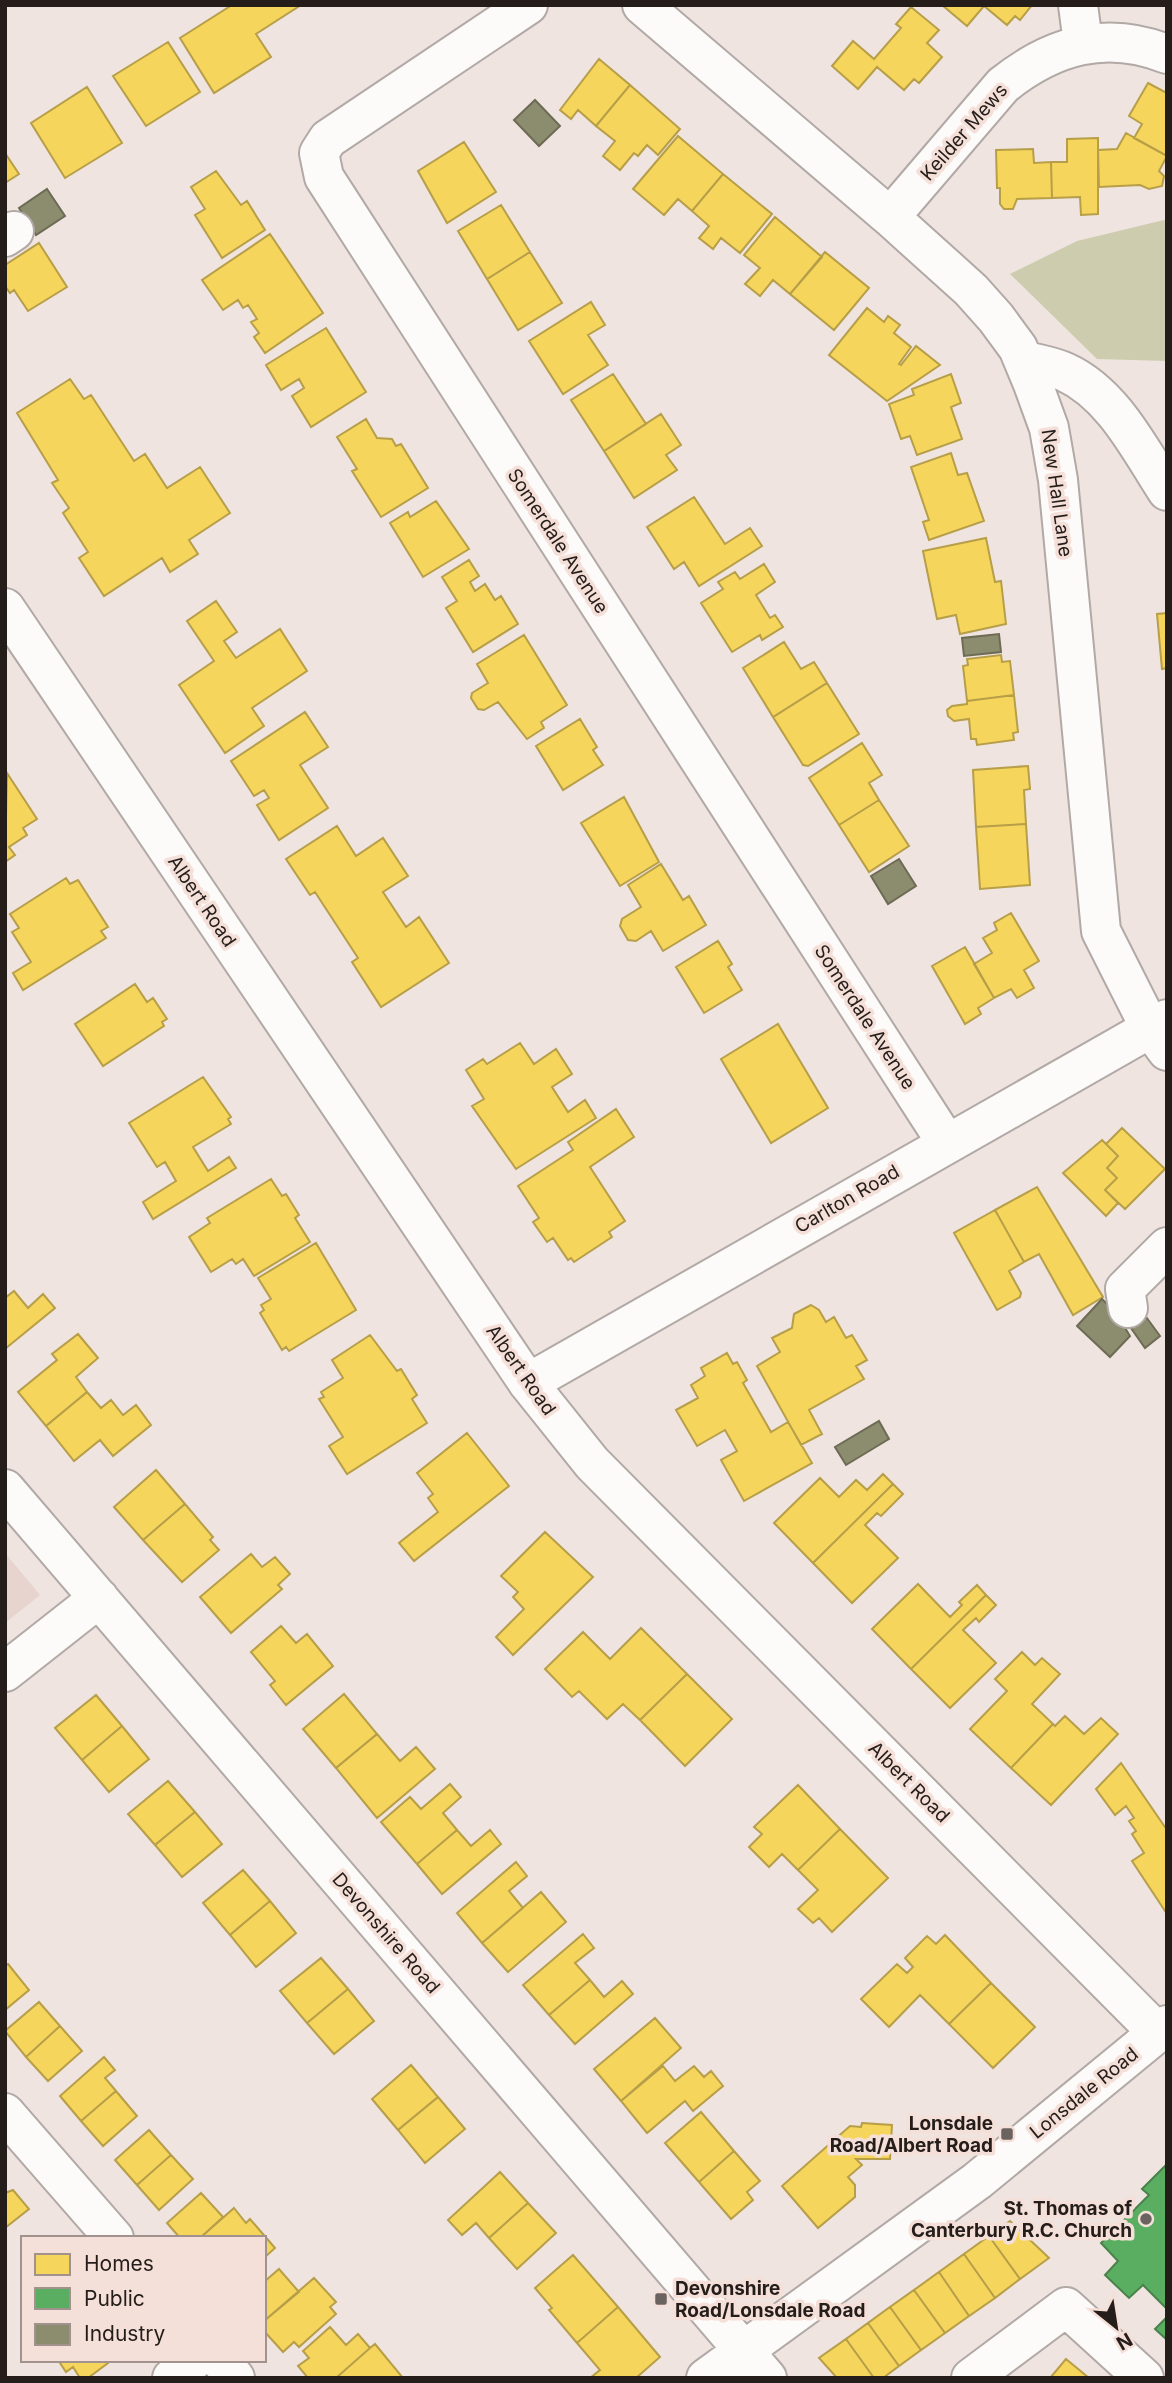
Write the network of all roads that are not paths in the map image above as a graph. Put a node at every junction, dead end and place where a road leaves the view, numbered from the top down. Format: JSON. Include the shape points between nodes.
{"nodes":[{"id":1,"x":528,"y":5,"type":"edge"},
{"id":2,"x":642,"y":5,"type":"edge"},
{"id":3,"x":1078,"y":5,"type":"edge"},
{"id":4,"x":1083,"y":43,"type":"junction"},
{"id":5,"x":1167,"y":54,"type":"edge"},
{"id":6,"x":890,"y":217,"type":"junction"},
{"id":7,"x":1023,"y":359,"type":"junction"},
{"id":8,"x":1167,"y":491,"type":"edge"},
{"id":9,"x":5,"y":608,"type":"edge"},
{"id":10,"x":1161,"y":1033,"type":"edge"},
{"id":11,"x":946,"y":1142,"type":"junction"},
{"id":12,"x":1167,"y":1247,"type":"edge"},
{"id":13,"x":1128,"y":1308,"type":"dead end"},
{"id":14,"x":528,"y":1383,"type":"junction"},
{"id":15,"x":5,"y":1489,"type":"edge"},
{"id":16,"x":99,"y":1598,"type":"junction"},
{"id":17,"x":5,"y":1672,"type":"edge"},
{"id":18,"x":1158,"y":2042,"type":"edge"},
{"id":19,"x":5,"y":2113,"type":"edge"},
{"id":20,"x":112,"y":2236,"type":"edge"},
{"id":21,"x":192,"y":2362,"type":"edge"},
{"id":22,"x":222,"y":2362,"type":"edge"},
{"id":23,"x":755,"y":2364,"type":"edge"},
{"id":24,"x":172,"y":2378,"type":"edge"},
{"id":25,"x":235,"y":2378,"type":"edge"},
{"id":26,"x":706,"y":2378,"type":"edge"},
{"id":27,"x":971,"y":2378,"type":"edge"},
{"id":28,"x":1144,"y":2378,"type":"edge"}],
"edges":[{"from":1,"to":11,"type":"street","name":"Somerdale Avenue","via":[[333,134],[319,153],[324,177]]},
{"from":2,"to":6,"type":"street","name":"New Hall Lane"},
{"from":3,"to":4,"type":"street"},
{"from":4,"to":5,"type":"street","name":"Keilder Mews","via":[[1112,41]]},
{"from":4,"to":6,"type":"street","name":"Keilder Mews","via":[[1049,54],[1003,85]]},
{"from":6,"to":7,"type":"street","name":"New Hall Lane","via":[[971,290]]},
{"from":7,"to":8,"type":"street","via":[[1065,372],[1094,390],[1121,421]]},
{"from":7,"to":10,"type":"street","name":"New Hall Lane","via":[[1049,428],[1058,480],[1101,931]]},
{"from":9,"to":14,"type":"street","name":"Albert Road"},
{"from":10,"to":11,"type":"street","name":"Carlton Road"},
{"from":11,"to":14,"type":"street","name":"Carlton Road"},
{"from":12,"to":13,"type":"street","via":[[1125,1289]]},
{"from":14,"to":18,"type":"street","name":"Albert Road","via":[[592,1463]]},
{"from":15,"to":16,"type":"street","name":"Devonshire Road"},
{"from":16,"to":17,"type":"street"},
{"from":16,"to":23,"type":"street","name":"Devonshire Road"},
{"from":18,"to":23,"type":"street","name":"Lonsdale Road","via":[[977,2181]]},
{"from":19,"to":20,"type":"street"},
{"from":21,"to":24,"type":"street"},
{"from":22,"to":25,"type":"street"},
{"from":23,"to":26,"type":"street","name":"Lonsdale Road"},
{"from":27,"to":28,"type":"street","via":[[1066,2307]]}]}
